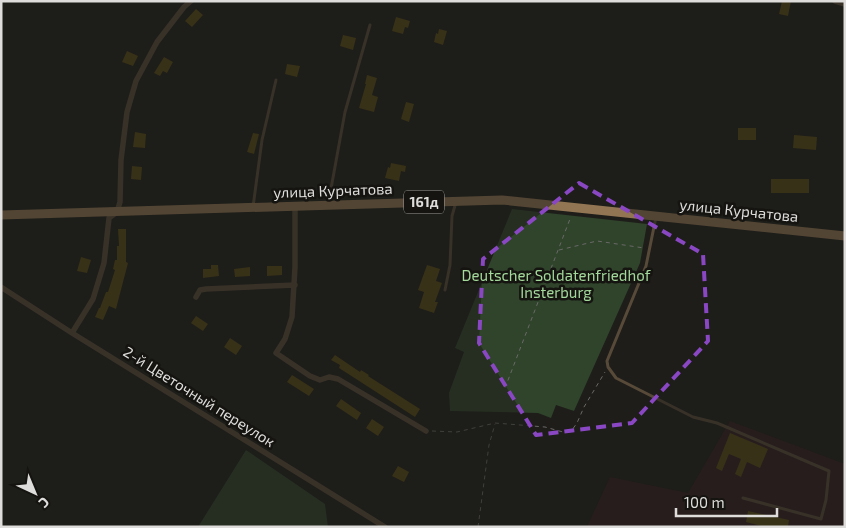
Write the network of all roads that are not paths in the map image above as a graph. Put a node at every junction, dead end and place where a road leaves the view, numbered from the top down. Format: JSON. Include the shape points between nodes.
{"nodes":[{"id":1,"x":190,"y":1,"type":"edge"},
{"id":2,"x":835,"y":1,"type":"edge"},
{"id":3,"x":845,"y":4,"type":"edge"},
{"id":4,"x":370,"y":25,"type":"dead end"},
{"id":5,"x":276,"y":80,"type":"dead end"},
{"id":6,"x":456,"y":202,"type":"junction"},
{"id":7,"x":295,"y":206,"type":"junction"},
{"id":8,"x":328,"y":206,"type":"junction"},
{"id":9,"x":253,"y":208,"type":"junction"},
{"id":10,"x":117,"y":212,"type":"junction"},
{"id":11,"x":1,"y":215,"type":"edge"},
{"id":12,"x":656,"y":216,"type":"junction"},
{"id":13,"x":845,"y":236,"type":"edge"},
{"id":14,"x":295,"y":285,"type":"junction"},
{"id":15,"x":1,"y":287,"type":"edge"},
{"id":16,"x":445,"y":290,"type":"dead end"},
{"id":17,"x":196,"y":297,"type":"dead end"},
{"id":18,"x":72,"y":333,"type":"junction"},
{"id":19,"x":426,"y":431,"type":"road end"},
{"id":20,"x":743,"y":498,"type":"dead end"},
{"id":21,"x":385,"y":527,"type":"edge"}],
"edges":[{"from":1,"to":10,"type":"street","via":[[157,42],[136,81],[127,112]]},
{"from":2,"to":3,"type":"street"},
{"from":4,"to":8,"type":"lane","via":[[345,112]]},
{"from":5,"to":9,"type":"lane","via":[[262,140]]},
{"from":6,"to":8,"type":"main road","name":"улица Курчатова","number":"161д"},
{"from":6,"to":12,"type":"main road","name":"улица Курчатова","number":"161д","via":[[502,200]]},
{"from":6,"to":16,"type":"lane"},
{"from":7,"to":8,"type":"main road","name":"улица Курчатова","number":"161д"},
{"from":7,"to":9,"type":"main road","name":"улица Курчатова","number":"161д"},
{"from":7,"to":14,"type":"street"},
{"from":9,"to":10,"type":"main road","name":"улица Курчатова","number":"161д"},
{"from":10,"to":11,"type":"main road","name":"улица Курчатова","number":"161д"},
{"from":10,"to":18,"type":"street","via":[[109,218],[104,263],[93,299]]},
{"from":12,"to":13,"type":"main road","name":"улица Курчатова","number":"161д"},
{"from":12,"to":20,"type":"lane","via":[[646,266],[607,361],[608,368],[616,378],[693,417],[717,423],[829,471],[821,519]]},
{"from":14,"to":17,"type":"street","via":[[206,289],[200,290]]},
{"from":14,"to":19,"type":"street","via":[[292,318],[276,353],[310,376],[320,380],[338,379]]},
{"from":15,"to":18,"type":"street","name":"2-й Цветочный переулок"},
{"from":18,"to":21,"type":"street","name":"2-й Цветочный переулок"}]}
